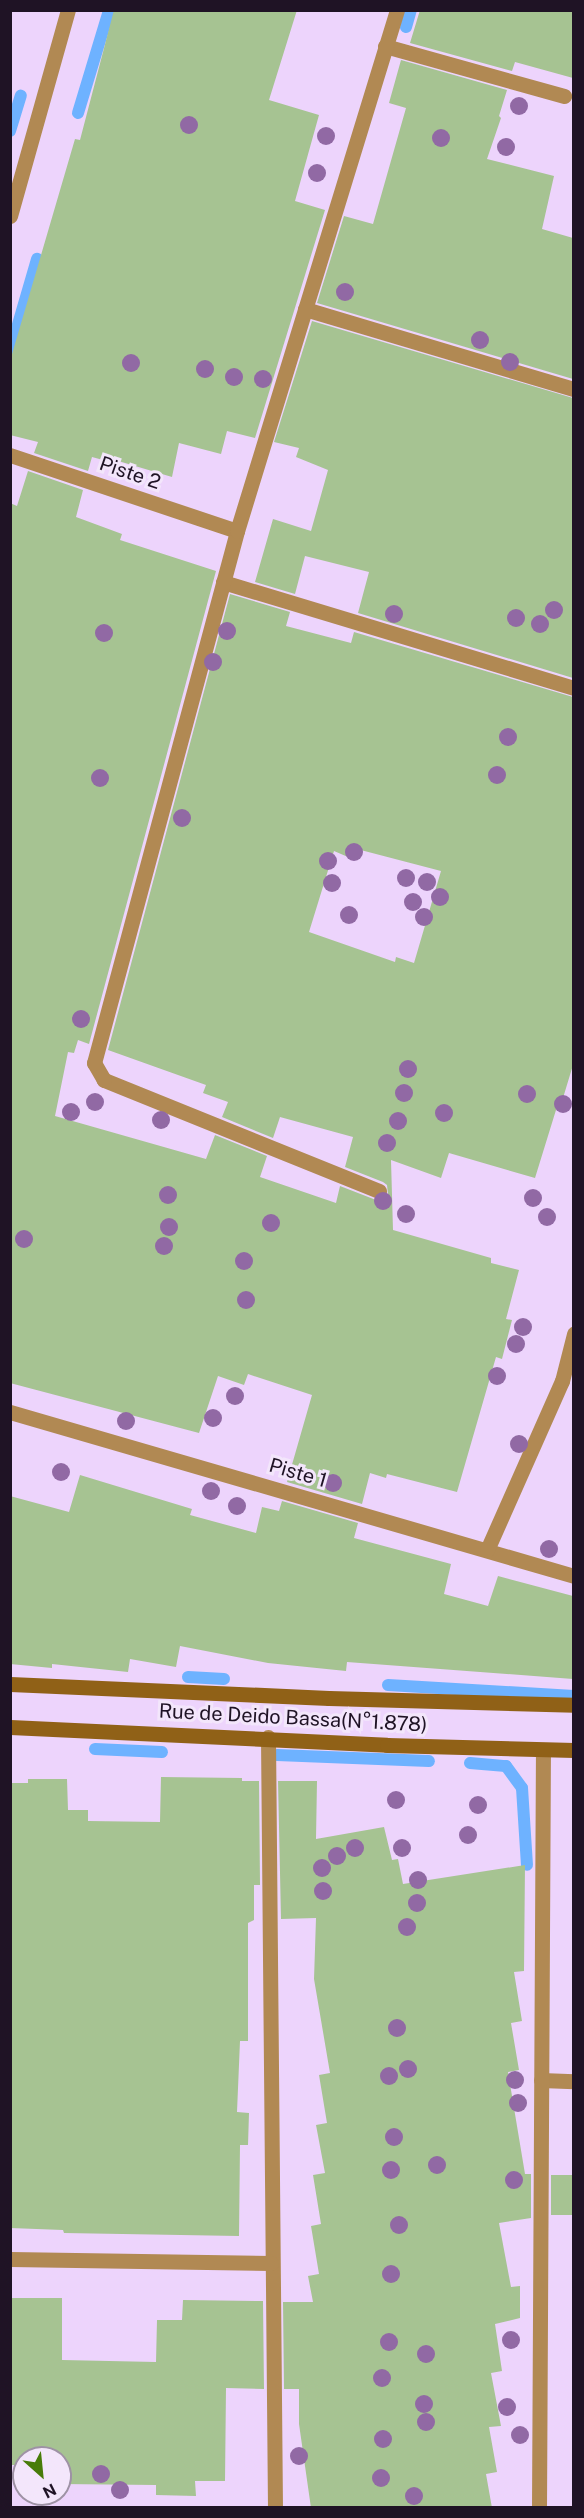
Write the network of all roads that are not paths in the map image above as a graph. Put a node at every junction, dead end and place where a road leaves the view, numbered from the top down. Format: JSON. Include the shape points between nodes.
{"nodes":[{"id":1,"x":68,"y":10,"type":"edge"},
{"id":2,"x":397,"y":10,"type":"edge"},
{"id":3,"x":385,"y":46,"type":"junction"},
{"id":4,"x":564,"y":96,"type":"dead end"},
{"id":5,"x":10,"y":216,"type":"edge"},
{"id":6,"x":304,"y":309,"type":"junction"},
{"id":7,"x":573,"y":389,"type":"edge"},
{"id":8,"x":10,"y":455,"type":"edge"},
{"id":9,"x":237,"y":531,"type":"junction"},
{"id":10,"x":223,"y":582,"type":"junction"},
{"id":11,"x":573,"y":688,"type":"edge"},
{"id":12,"x":379,"y":1191,"type":"dead end"},
{"id":13,"x":573,"y":1334,"type":"edge"},
{"id":14,"x":10,"y":1412,"type":"edge"},
{"id":15,"x":487,"y":1550,"type":"junction"},
{"id":16,"x":573,"y":1576,"type":"edge"},
{"id":17,"x":10,"y":1684,"type":"edge"},
{"id":18,"x":573,"y":1705,"type":"edge"},
{"id":19,"x":10,"y":1727,"type":"edge"},
{"id":20,"x":268,"y":1737,"type":"junction"},
{"id":21,"x":543,"y":1750,"type":"junction"},
{"id":22,"x":573,"y":1750,"type":"edge"},
{"id":23,"x":541,"y":2080,"type":"junction"},
{"id":24,"x":573,"y":2081,"type":"edge"},
{"id":25,"x":10,"y":2259,"type":"edge"},
{"id":26,"x":271,"y":2263,"type":"junction"},
{"id":27,"x":275,"y":2508,"type":"edge"},
{"id":28,"x":539,"y":2508,"type":"edge"}],
"edges":[{"from":1,"to":5,"type":"street"},
{"from":2,"to":3,"type":"street"},
{"from":3,"to":4,"type":"street"},
{"from":3,"to":6,"type":"street"},
{"from":6,"to":7,"type":"street"},
{"from":6,"to":9,"type":"street"},
{"from":8,"to":9,"type":"street","name":"Piste 2"},
{"from":9,"to":10,"type":"street"},
{"from":10,"to":11,"type":"street"},
{"from":10,"to":12,"type":"street","via":[[94,1063],[104,1080]]},
{"from":13,"to":15,"type":"street","via":[[562,1381]]},
{"from":14,"to":15,"type":"street","name":"Piste 1"},
{"from":15,"to":16,"type":"street","name":"Piste 1"},
{"from":17,"to":18,"type":"main road","name":"Rue de Deido Bassa(N°1.878)"},
{"from":19,"to":20,"type":"main road","name":"Rue de Deido Bassa(N°1.878)"},
{"from":20,"to":21,"type":"main road","name":"Rue de Deido Bassa(N°1.878)"},
{"from":20,"to":26,"type":"street"},
{"from":21,"to":22,"type":"main road","name":"Rue de Deido Bassa(N°1.878)"},
{"from":21,"to":23,"type":"street"},
{"from":23,"to":24,"type":"street"},
{"from":23,"to":28,"type":"street"},
{"from":25,"to":26,"type":"street"},
{"from":26,"to":27,"type":"street"}]}
